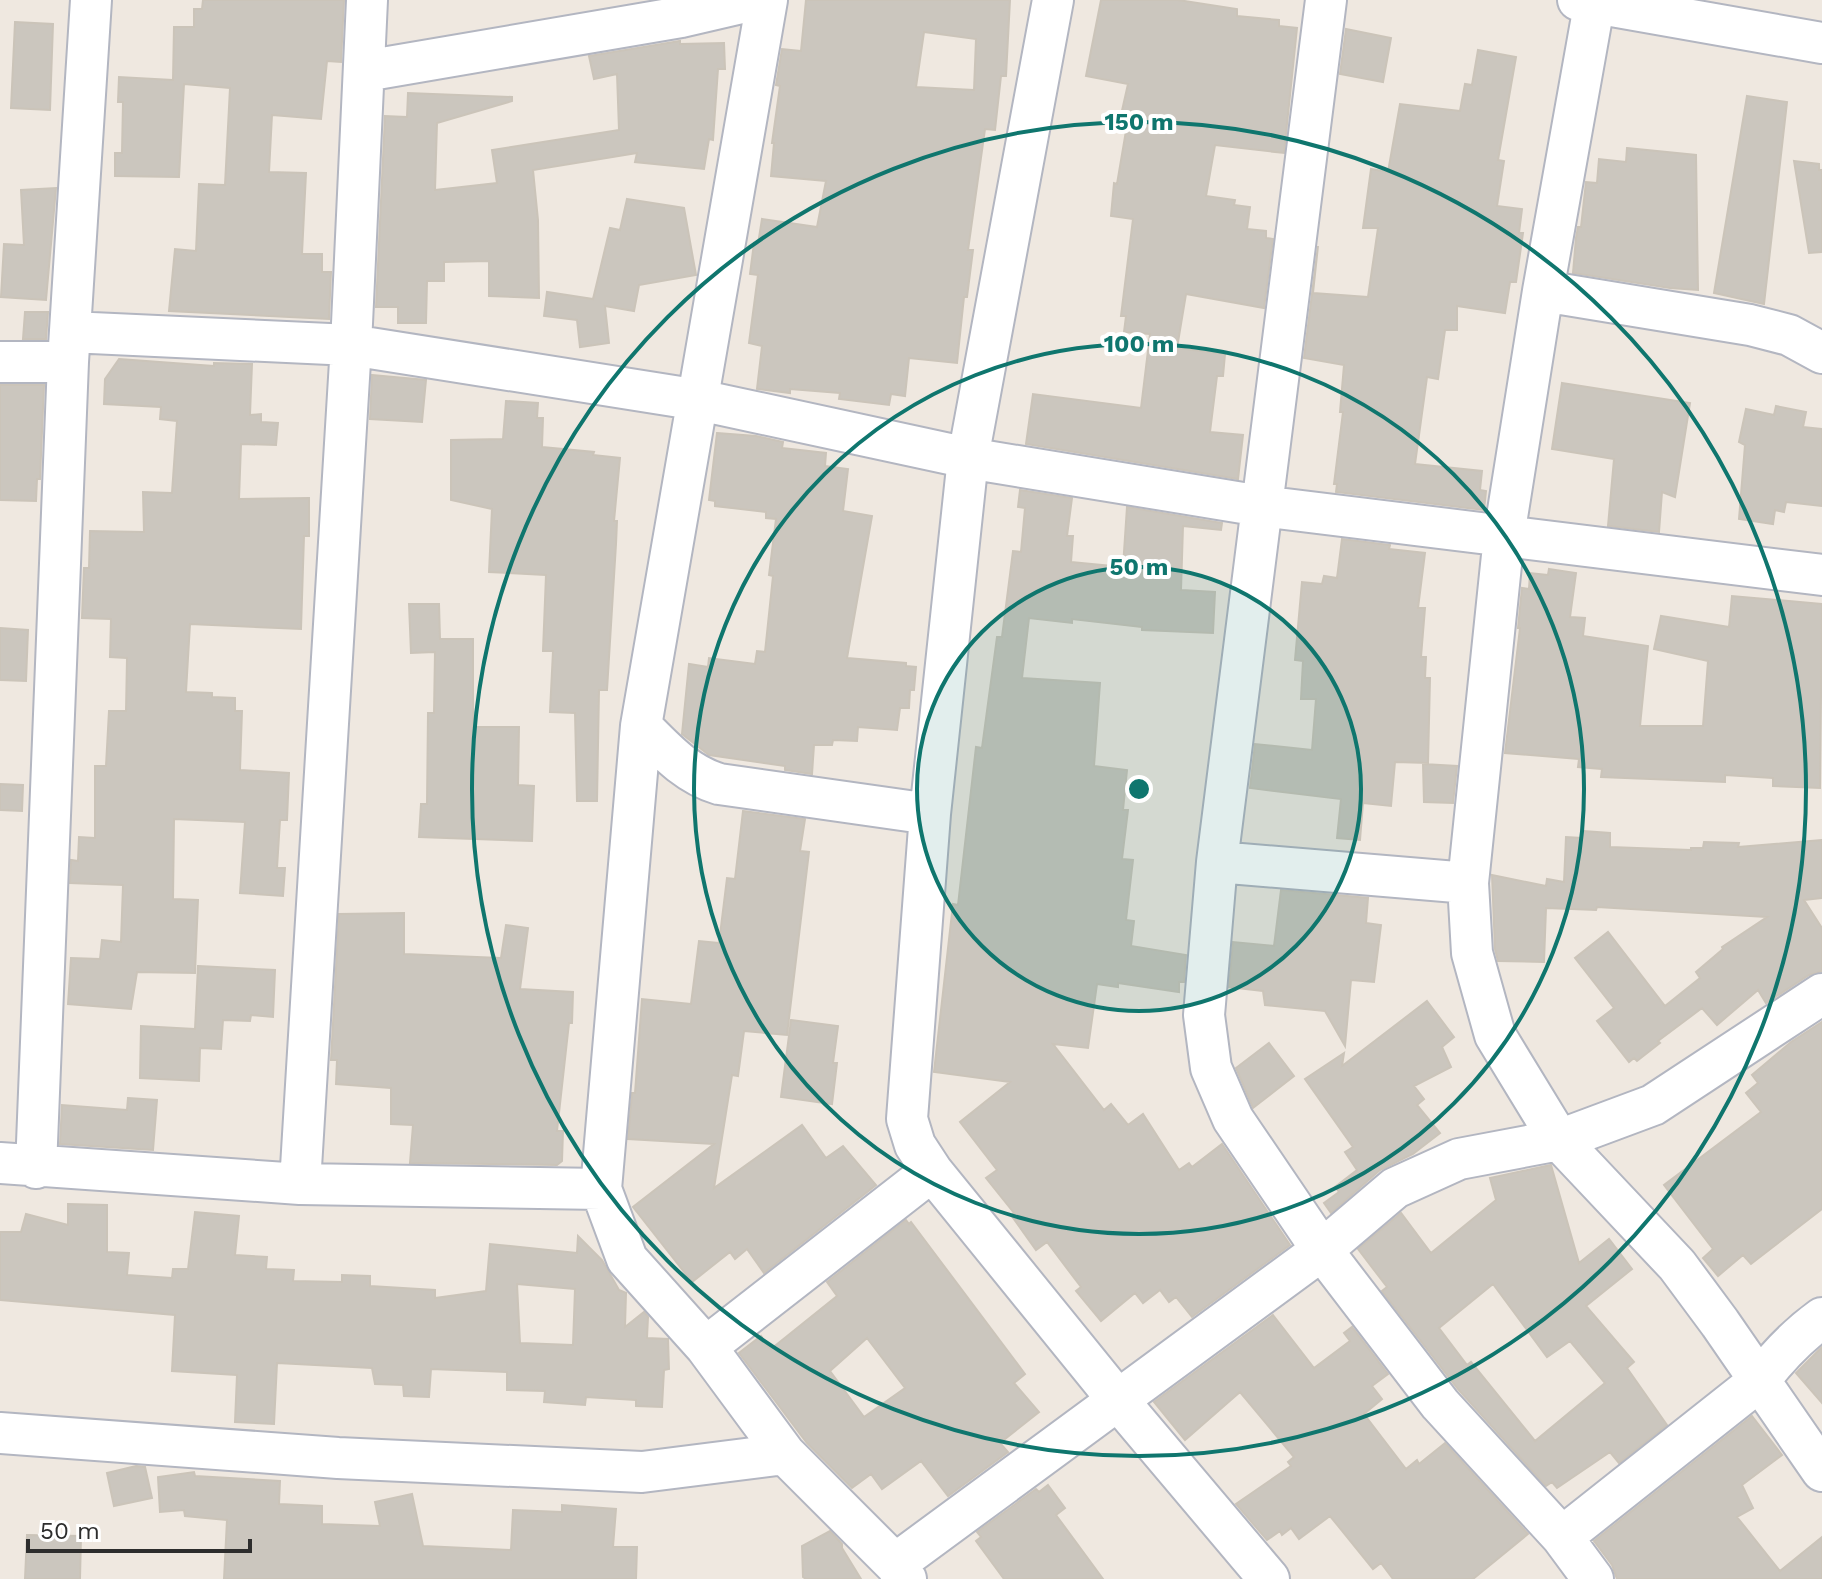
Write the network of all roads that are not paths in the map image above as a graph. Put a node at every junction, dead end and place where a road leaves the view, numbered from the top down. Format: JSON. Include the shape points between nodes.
{"nodes":[{"id":1,"x":91,"y":0,"type":"edge"},
{"id":2,"x":367,"y":0,"type":"edge"},
{"id":3,"x":754,"y":0,"type":"edge"},
{"id":4,"x":767,"y":0,"type":"edge"},
{"id":5,"x":1053,"y":0,"type":"edge"},
{"id":6,"x":1326,"y":0,"type":"edge"},
{"id":7,"x":1589,"y":1,"type":"edge"},
{"id":8,"x":1822,"y":43,"type":"edge"},
{"id":9,"x":365,"y":71,"type":"junction"},
{"id":10,"x":1543,"y":291,"type":"junction"},
{"id":11,"x":351,"y":345,"type":"junction"},
{"id":12,"x":69,"y":347,"type":"junction"},
{"id":13,"x":1822,"y":353,"type":"edge"},
{"id":14,"x":0,"y":362,"type":"edge"},
{"id":15,"x":699,"y":400,"type":"junction"},
{"id":16,"x":968,"y":458,"type":"junction"},
{"id":17,"x":1261,"y":506,"type":"junction"},
{"id":18,"x":1504,"y":536,"type":"junction"},
{"id":19,"x":1822,"y":575,"type":"edge"},
{"id":20,"x":641,"y":726,"type":"junction"},
{"id":21,"x":930,"y":814,"type":"junction"},
{"id":22,"x":1217,"y":862,"type":"junction"},
{"id":23,"x":1468,"y":883,"type":"junction"},
{"id":24,"x":1822,"y":994,"type":"edge"},
{"id":25,"x":1559,"y":1140,"type":"junction"},
{"id":26,"x":18,"y":1166,"type":"edge"},
{"id":27,"x":932,"y":1171,"type":"junction"},
{"id":28,"x":300,"y":1184,"type":"junction"},
{"id":29,"x":601,"y":1189,"type":"junction"},
{"id":30,"x":1322,"y":1250,"type":"junction"},
{"id":31,"x":1822,"y":1318,"type":"edge"},
{"id":32,"x":706,"y":1347,"type":"junction"},
{"id":33,"x":1759,"y":1381,"type":"junction"},
{"id":34,"x":1117,"y":1399,"type":"junction"},
{"id":35,"x":0,"y":1433,"type":"edge"},
{"id":36,"x":785,"y":1454,"type":"junction"},
{"id":37,"x":1822,"y":1471,"type":"edge"},
{"id":38,"x":1562,"y":1537,"type":"junction"},
{"id":39,"x":900,"y":1571,"type":"edge"},
{"id":40,"x":1269,"y":1579,"type":"edge"},
{"id":41,"x":1593,"y":1579,"type":"edge"}],
"edges":[{"from":1,"to":12,"type":"street"},
{"from":2,"to":9,"type":"street"},
{"from":3,"to":9,"type":"street"},
{"from":4,"to":15,"type":"street"},
{"from":5,"to":16,"type":"street"},
{"from":6,"to":17,"type":"street"},
{"from":7,"to":8,"type":"street"},
{"from":7,"to":10,"type":"street"},
{"from":9,"to":11,"type":"street"},
{"from":10,"to":13,"type":"street","via":[[1750,325],[1789,335]]},
{"from":10,"to":18,"type":"street"},
{"from":11,"to":12,"type":"street"},
{"from":11,"to":15,"type":"street"},
{"from":11,"to":28,"type":"street"},
{"from":12,"to":14,"type":"street"},
{"from":12,"to":26,"type":"street"},
{"from":15,"to":16,"type":"street"},
{"from":15,"to":20,"type":"street"},
{"from":16,"to":17,"type":"street"},
{"from":16,"to":21,"type":"street"},
{"from":17,"to":18,"type":"street"},
{"from":17,"to":22,"type":"street"},
{"from":18,"to":19,"type":"street"},
{"from":18,"to":23,"type":"street"},
{"from":20,"to":21,"type":"street","via":[[699,778]]},
{"from":20,"to":29,"type":"street"},
{"from":21,"to":27,"type":"street","via":[[907,1119],[915,1145]]},
{"from":22,"to":23,"type":"street"},
{"from":22,"to":30,"type":"street","via":[[1204,1015],[1211,1068],[1233,1119]]},
{"from":23,"to":25,"type":"street","via":[[1472,953],[1495,1035]]},
{"from":24,"to":25,"type":"street","via":[[1653,1105]]},
{"from":25,"to":30,"type":"street","via":[[1459,1159],[1395,1188]]},
{"from":25,"to":33,"type":"street","via":[[1677,1265]]},
{"from":26,"to":28,"type":"street"},
{"from":27,"to":32,"type":"street"},
{"from":27,"to":34,"type":"street"},
{"from":28,"to":29,"type":"street"},
{"from":29,"to":32,"type":"street","via":[[627,1259]]},
{"from":30,"to":34,"type":"street"},
{"from":30,"to":38,"type":"street","via":[[1440,1404]]},
{"from":31,"to":33,"type":"street","via":[[1801,1333]]},
{"from":32,"to":36,"type":"street"},
{"from":33,"to":37,"type":"street"},
{"from":33,"to":38,"type":"street"},
{"from":34,"to":39,"type":"street"},
{"from":34,"to":40,"type":"street"},
{"from":35,"to":36,"type":"street","via":[[369,1460],[642,1472]]},
{"from":36,"to":39,"type":"street"},
{"from":38,"to":41,"type":"street"}]}
